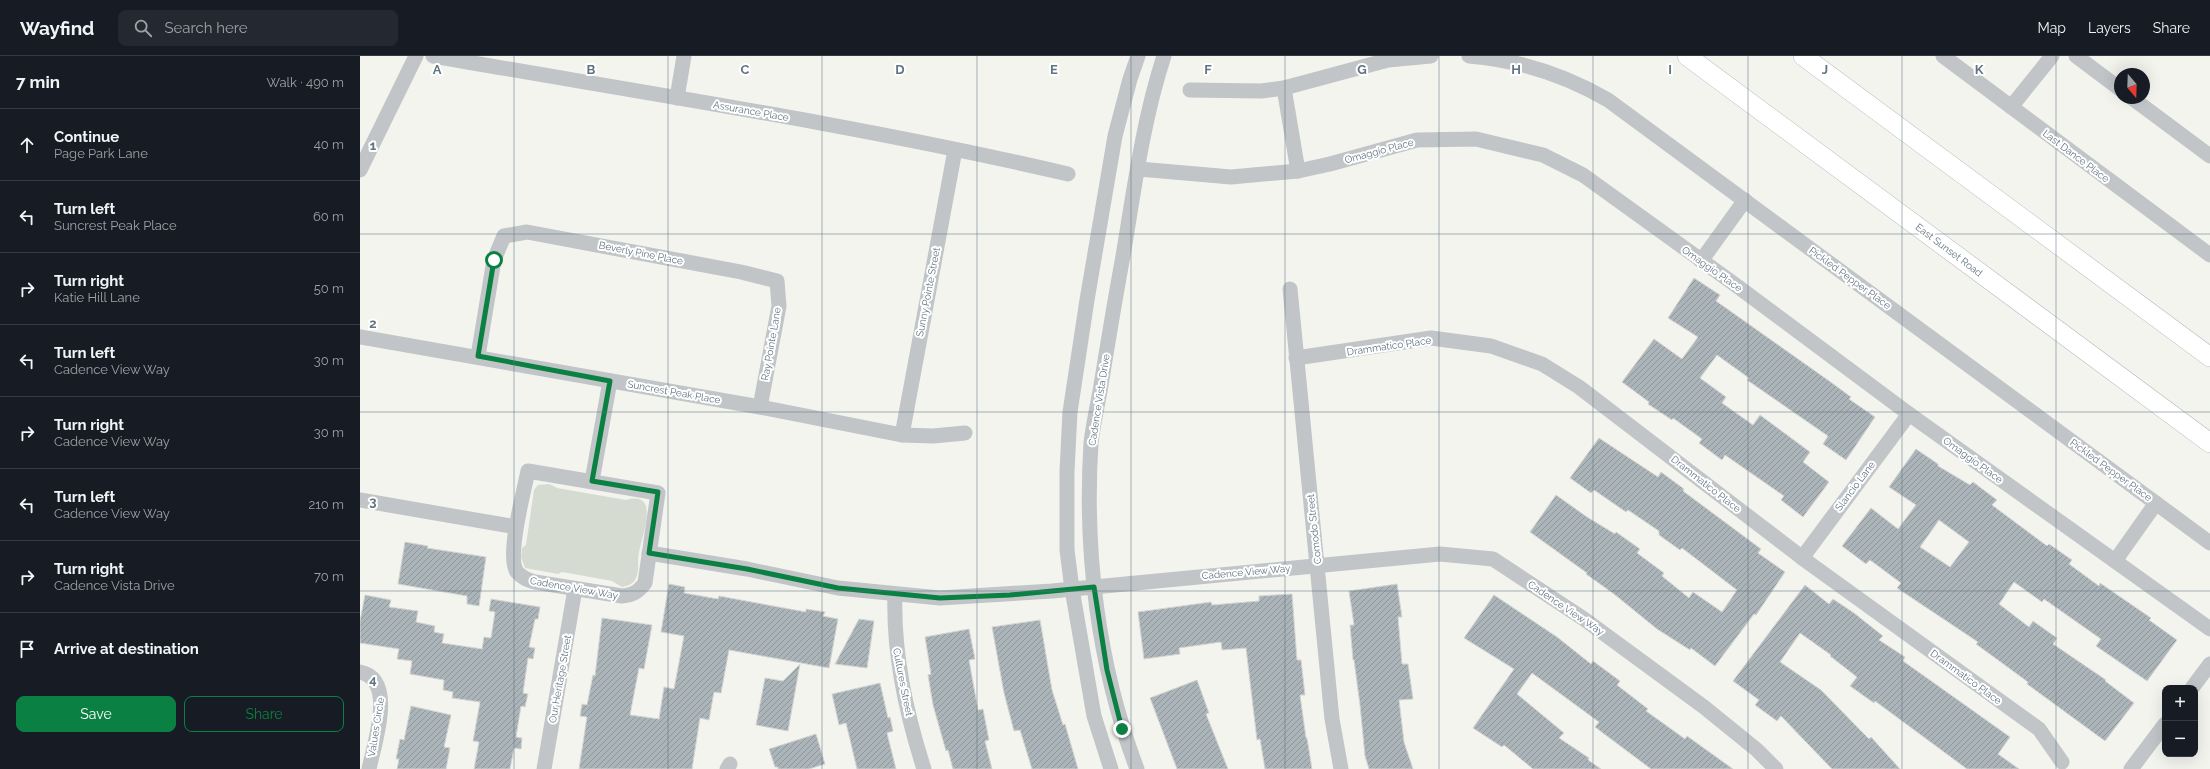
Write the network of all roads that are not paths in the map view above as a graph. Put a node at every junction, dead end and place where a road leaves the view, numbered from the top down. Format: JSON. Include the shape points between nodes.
{"nodes":[{"id":1,"x":416,"y":56,"type":"edge"},
{"id":2,"x":433,"y":56,"type":"edge"},
{"id":3,"x":684,"y":56,"type":"edge"},
{"id":4,"x":1138,"y":56,"type":"edge"},
{"id":5,"x":1164,"y":56,"type":"edge"},
{"id":6,"x":1431,"y":56,"type":"edge"},
{"id":7,"x":1469,"y":56,"type":"edge"},
{"id":8,"x":1687,"y":56,"type":"edge"},
{"id":9,"x":1803,"y":56,"type":"edge"},
{"id":10,"x":1943,"y":56,"type":"edge"},
{"id":11,"x":2052,"y":56,"type":"edge"},
{"id":12,"x":2076,"y":56,"type":"edge"},
{"id":13,"x":2114,"y":84,"type":"edge"},
{"id":14,"x":1284,"y":88,"type":"junction"},
{"id":15,"x":1190,"y":90,"type":"dead end"},
{"id":16,"x":677,"y":98,"type":"junction"},
{"id":17,"x":2140,"y":104,"type":"edge"},
{"id":18,"x":2011,"y":107,"type":"junction"},
{"id":19,"x":955,"y":150,"type":"junction"},
{"id":20,"x":2210,"y":156,"type":"edge"},
{"id":21,"x":1139,"y":169,"type":"junction"},
{"id":22,"x":360,"y":170,"type":"edge"},
{"id":23,"x":1298,"y":171,"type":"junction"},
{"id":24,"x":1068,"y":174,"type":"dead end"},
{"id":25,"x":1745,"y":200,"type":"junction"},
{"id":26,"x":2210,"y":255,"type":"edge"},
{"id":27,"x":1701,"y":261,"type":"junction"},
{"id":28,"x":777,"y":280,"type":"joint"},
{"id":29,"x":1290,"y":289,"type":"dead end"},
{"id":30,"x":360,"y":337,"type":"edge"},
{"id":31,"x":478,"y":356,"type":"junction"},
{"id":32,"x":2210,"y":357,"type":"edge"},
{"id":33,"x":1296,"y":358,"type":"junction"},
{"id":34,"x":610,"y":381,"type":"junction"},
{"id":35,"x":760,"y":407,"type":"junction"},
{"id":36,"x":1909,"y":414,"type":"junction"},
{"id":37,"x":965,"y":433,"type":"dead end"},
{"id":38,"x":902,"y":435,"type":"junction"},
{"id":39,"x":2210,"y":443,"type":"edge"},
{"id":40,"x":592,"y":481,"type":"junction"},
{"id":41,"x":360,"y":500,"type":"edge"},
{"id":42,"x":2156,"y":503,"type":"junction"},
{"id":43,"x":516,"y":527,"type":"junction"},
{"id":44,"x":2210,"y":544,"type":"edge"},
{"id":45,"x":649,"y":553,"type":"junction"},
{"id":46,"x":1802,"y":558,"type":"junction"},
{"id":47,"x":2115,"y":561,"type":"junction"},
{"id":48,"x":1318,"y":565,"type":"junction"},
{"id":49,"x":1094,"y":587,"type":"junction"},
{"id":50,"x":575,"y":588,"type":"junction"},
{"id":51,"x":1072,"y":589,"type":"junction"},
{"id":52,"x":894,"y":594,"type":"junction"},
{"id":53,"x":2210,"y":629,"type":"edge"},
{"id":54,"x":2210,"y":664,"type":"edge"},
{"id":55,"x":360,"y":672,"type":"edge"},
{"id":56,"x":2194,"y":685,"type":"edge"},
{"id":57,"x":2162,"y":728,"type":"edge"},
{"id":58,"x":2062,"y":762,"type":"dead end"},
{"id":59,"x":369,"y":769,"type":"edge"},
{"id":60,"x":544,"y":769,"type":"edge"},
{"id":61,"x":924,"y":769,"type":"edge"},
{"id":62,"x":1111,"y":769,"type":"edge"},
{"id":63,"x":1137,"y":769,"type":"edge"},
{"id":64,"x":1341,"y":769,"type":"edge"},
{"id":65,"x":1776,"y":769,"type":"edge"},
{"id":66,"x":2131,"y":769,"type":"edge"}],
"edges":[{"from":1,"to":22,"type":"street"},
{"from":2,"to":16,"type":"street","name":"Assurance Place"},
{"from":3,"to":16,"type":"street"},
{"from":4,"to":51,"type":"street","via":[[1115,136],[1070,412],[1066,510],[1067,550]]},
{"from":5,"to":21,"type":"street","name":"Cadence Vista Drive"},
{"from":6,"to":14,"type":"street","via":[[1388,60]]},
{"from":7,"to":25,"type":"street","name":"Pickled Pepper Place","via":[[1522,64],[1584,86],[1608,100]]},
{"from":8,"to":39,"type":"main road","name":"East Sunset Road"},
{"from":9,"to":32,"type":"main road"},
{"from":10,"to":18,"type":"street","name":"Last Dance Place"},
{"from":11,"to":18,"type":"street"},
{"from":12,"to":13,"type":"street"},
{"from":14,"to":15,"type":"street","via":[[1261,91]]},
{"from":14,"to":23,"type":"street"},
{"from":16,"to":19,"type":"street","name":"Assurance Place"},
{"from":17,"to":20,"type":"street"},
{"from":18,"to":26,"type":"street","name":"Last Dance Place"},
{"from":19,"to":24,"type":"street","name":"Assurance Place"},
{"from":19,"to":38,"type":"street","name":"Sunny Pointe Street"},
{"from":21,"to":23,"type":"street","name":"Omaggio Place","via":[[1231,177]]},
{"from":21,"to":49,"type":"street","name":"Cadence Vista Drive","via":[[1091,442],[1090,515]]},
{"from":23,"to":27,"type":"street","name":"Omaggio Place","via":[[1417,140],[1476,139],[1543,155],[1583,175]]},
{"from":25,"to":27,"type":"street"},
{"from":25,"to":42,"type":"street","name":"Pickled Pepper Place"},
{"from":27,"to":36,"type":"street","name":"Omaggio Place"},
{"from":28,"to":31,"type":"street","name":"Beverly Pine Place","via":[[527,232],[504,236],[494,260]]},
{"from":28,"to":35,"type":"street","name":"Ray Pointe Lane","via":[[779,306]]},
{"from":29,"to":33,"type":"street","name":"Comodo Street"},
{"from":30,"to":31,"type":"street","name":"Suncrest Peak Place"},
{"from":31,"to":34,"type":"street","name":"Suncrest Peak Place"},
{"from":33,"to":46,"type":"street","name":"Drammatico Place","via":[[1431,338],[1490,346],[1542,364],[1579,387]]},
{"from":33,"to":48,"type":"street","name":"Comodo Street"},
{"from":34,"to":35,"type":"street","name":"Suncrest Peak Place"},
{"from":34,"to":40,"type":"street"},
{"from":35,"to":38,"type":"street","name":"Suncrest Peak Place"},
{"from":36,"to":46,"type":"street","name":"Slancio Lane"},
{"from":36,"to":47,"type":"street","name":"Omaggio Place"},
{"from":37,"to":38,"type":"street","name":"Suncrest Peak Place","via":[[934,436]]},
{"from":40,"to":43,"type":"street","name":"Cadence View Way","via":[[528,471]]},
{"from":40,"to":45,"type":"street","name":"Cadence View Way","via":[[658,492]]},
{"from":41,"to":43,"type":"street"},
{"from":42,"to":44,"type":"street","name":"Pickled Pepper Place"},
{"from":42,"to":47,"type":"street"},
{"from":43,"to":50,"type":"street","name":"Cadence View Way","via":[[513,562],[516,571],[523,578]]},
{"from":45,"to":50,"type":"street","name":"Cadence View Way","via":[[645,583],[631,595],[622,596]]},
{"from":45,"to":52,"type":"street","name":"Cadence View Way","via":[[747,569],[838,588]]},
{"from":46,"to":58,"type":"street","name":"Drammatico Place","via":[[2039,729]]},
{"from":47,"to":53,"type":"street","name":"Omaggio Place"},
{"from":48,"to":49,"type":"street","name":"Cadence View Way"},
{"from":48,"to":64,"type":"street","name":"Comodo Street","via":[[1332,719]]},
{"from":48,"to":65,"type":"street","name":"Cadence View Way","via":[[1440,554],[1493,559],[1584,619],[1704,707]]},
{"from":49,"to":51,"type":"street","name":"Cadence View Way"},
{"from":49,"to":63,"type":"street","name":"Cadence Vista Drive","via":[[1109,677],[1122,729]]},
{"from":50,"to":60,"type":"street","name":"Our Heritage Street"},
{"from":51,"to":52,"type":"street","name":"Cadence View Way","via":[[940,598]]},
{"from":51,"to":62,"type":"street","via":[[1094,716]]},
{"from":52,"to":61,"type":"street","name":"Cultures Street","via":[[896,649],[917,748]]},
{"from":54,"to":56,"type":"street"},
{"from":55,"to":59,"type":"street","name":"Values Circle","via":[[375,680],[381,690],[382,702]]},
{"from":57,"to":66,"type":"street"}]}
